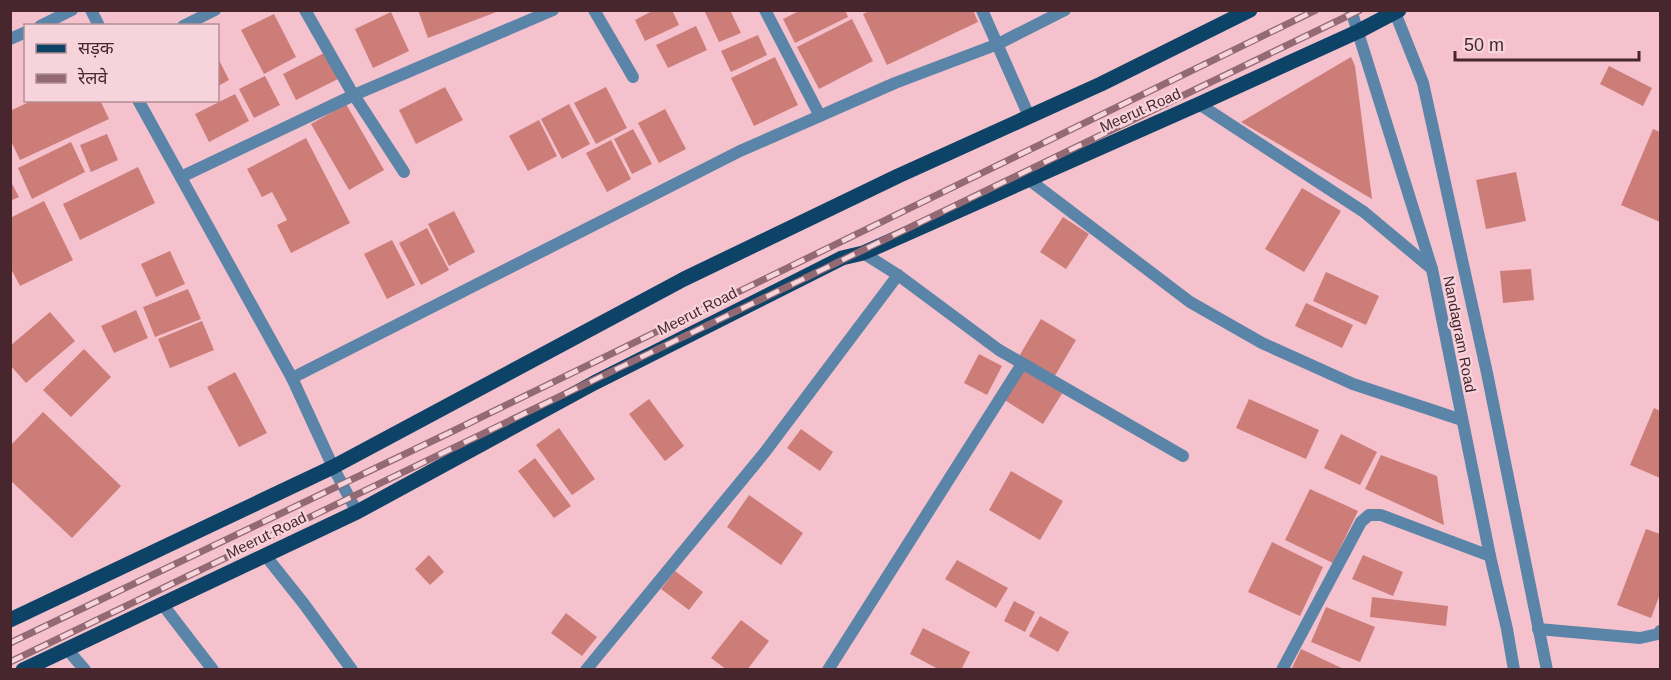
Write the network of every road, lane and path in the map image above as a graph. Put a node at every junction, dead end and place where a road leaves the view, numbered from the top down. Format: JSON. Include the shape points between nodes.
{"nodes":[{"id":1,"x":72,"y":10,"type":"edge"},
{"id":2,"x":91,"y":10,"type":"edge"},
{"id":3,"x":215,"y":10,"type":"edge"},
{"id":4,"x":305,"y":10,"type":"edge"},
{"id":5,"x":553,"y":10,"type":"edge"},
{"id":6,"x":594,"y":10,"type":"edge"},
{"id":7,"x":765,"y":10,"type":"edge"},
{"id":8,"x":982,"y":10,"type":"edge"},
{"id":9,"x":1065,"y":10,"type":"edge"},
{"id":10,"x":1250,"y":10,"type":"edge"},
{"id":11,"x":1351,"y":10,"type":"edge"},
{"id":12,"x":1396,"y":11,"type":"edge"},
{"id":13,"x":44,"y":24,"type":"edge"},
{"id":14,"x":98,"y":24,"type":"edge"},
{"id":15,"x":187,"y":24,"type":"edge"},
{"id":16,"x":1359,"y":31,"type":"junction"},
{"id":17,"x":24,"y":33,"type":"edge"},
{"id":18,"x":10,"y":39,"type":"edge"},
{"id":19,"x":998,"y":44,"type":"junction"},
{"id":20,"x":633,"y":77,"type":"dead end"},
{"id":21,"x":354,"y":95,"type":"junction"},
{"id":22,"x":139,"y":102,"type":"edge"},
{"id":23,"x":1198,"y":104,"type":"junction"},
{"id":24,"x":820,"y":116,"type":"junction"},
{"id":25,"x":1029,"y":116,"type":"junction"},
{"id":26,"x":404,"y":172,"type":"dead end"},
{"id":27,"x":181,"y":177,"type":"junction"},
{"id":28,"x":1028,"y":179,"type":"junction"},
{"id":29,"x":863,"y":254,"type":"junction"},
{"id":30,"x":1432,"y":269,"type":"junction"},
{"id":31,"x":898,"y":275,"type":"junction"},
{"id":32,"x":1022,"y":364,"type":"junction"},
{"id":33,"x":292,"y":378,"type":"junction"},
{"id":34,"x":1462,"y":420,"type":"junction"},
{"id":35,"x":1183,"y":456,"type":"dead end"},
{"id":36,"x":333,"y":467,"type":"junction"},
{"id":37,"x":357,"y":512,"type":"junction"},
{"id":38,"x":265,"y":555,"type":"junction"},
{"id":39,"x":1490,"y":556,"type":"junction"},
{"id":40,"x":163,"y":605,"type":"junction"},
{"id":41,"x":10,"y":620,"type":"edge"},
{"id":42,"x":1539,"y":628,"type":"junction"},
{"id":43,"x":1660,"y":632,"type":"edge"},
{"id":44,"x":67,"y":650,"type":"junction"},
{"id":45,"x":23,"y":669,"type":"edge"},
{"id":46,"x":85,"y":669,"type":"edge"},
{"id":47,"x":213,"y":669,"type":"edge"},
{"id":48,"x":352,"y":669,"type":"edge"},
{"id":49,"x":586,"y":669,"type":"edge"},
{"id":50,"x":828,"y":669,"type":"edge"},
{"id":51,"x":1282,"y":669,"type":"edge"},
{"id":52,"x":1515,"y":669,"type":"edge"},
{"id":53,"x":1547,"y":669,"type":"edge"}],
"edges":[{"from":1,"to":13,"type":"street"},
{"from":2,"to":14,"type":"street"},
{"from":3,"to":15,"type":"street"},
{"from":4,"to":21,"type":"street"},
{"from":5,"to":21,"type":"street"},
{"from":6,"to":20,"type":"street"},
{"from":7,"to":24,"type":"street"},
{"from":8,"to":19,"type":"street"},
{"from":9,"to":19,"type":"street"},
{"from":10,"to":25,"type":"main road"},
{"from":11,"to":16,"type":"street","name":"Nandagram Road"},
{"from":12,"to":16,"type":"main road","name":"Meerut Road"},
{"from":12,"to":42,"type":"street","name":"Nandagram Road","via":[[1423,83]]},
{"from":16,"to":23,"type":"main road","name":"Meerut Road"},
{"from":16,"to":30,"type":"street","name":"Nandagram Road"},
{"from":17,"to":18,"type":"street"},
{"from":19,"to":24,"type":"street"},
{"from":19,"to":25,"type":"street"},
{"from":21,"to":26,"type":"street"},
{"from":21,"to":27,"type":"street"},
{"from":22,"to":27,"type":"street"},
{"from":23,"to":28,"type":"main road","name":"Meerut Road"},
{"from":23,"to":30,"type":"street","via":[[1364,212]]},
{"from":24,"to":33,"type":"street","via":[[740,151]]},
{"from":25,"to":36,"type":"main road","via":[[684,279]]},
{"from":27,"to":33,"type":"street"},
{"from":28,"to":29,"type":"main road","name":"Meerut Road"},
{"from":28,"to":34,"type":"street","via":[[1190,302],[1263,343],[1353,384]]},
{"from":29,"to":31,"type":"street"},
{"from":29,"to":37,"type":"main road","name":"Meerut Road","via":[[842,258],[594,383]]},
{"from":30,"to":34,"type":"street","name":"Nandagram Road"},
{"from":31,"to":32,"type":"street"},
{"from":31,"to":49,"type":"street","via":[[765,452]]},
{"from":32,"to":35,"type":"street"},
{"from":32,"to":50,"type":"street"},
{"from":33,"to":36,"type":"street"},
{"from":34,"to":39,"type":"street","name":"Nandagram Road"},
{"from":36,"to":37,"type":"street"},
{"from":36,"to":41,"type":"main road"},
{"from":37,"to":38,"type":"main road","name":"Meerut Road"},
{"from":38,"to":40,"type":"main road","name":"Meerut Road"},
{"from":38,"to":48,"type":"street"},
{"from":39,"to":51,"type":"street","via":[[1381,515],[1369,515],[1361,522]]},
{"from":39,"to":52,"type":"street","name":"Nandagram Road"},
{"from":40,"to":44,"type":"main road","name":"Meerut Road"},
{"from":40,"to":47,"type":"street"},
{"from":42,"to":43,"type":"street","via":[[1640,638]]},
{"from":42,"to":53,"type":"street","name":"Nandagram Road"},
{"from":44,"to":45,"type":"main road","name":"Meerut Road"},
{"from":44,"to":46,"type":"street"}]}
